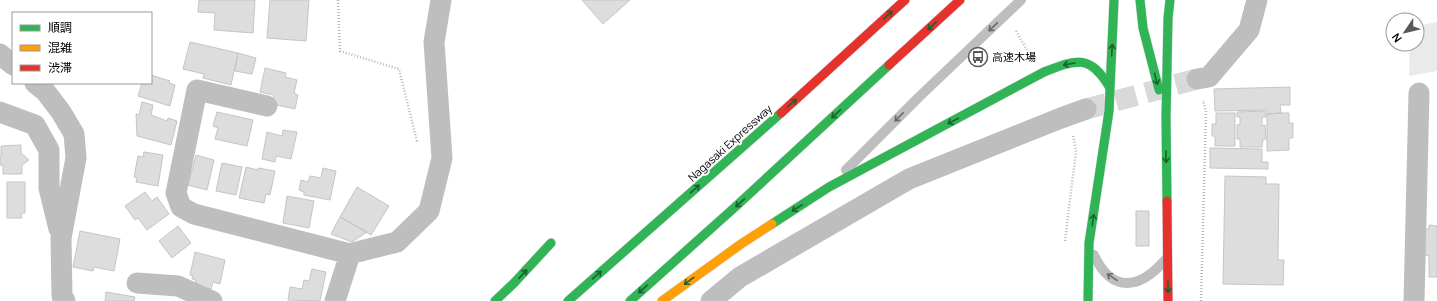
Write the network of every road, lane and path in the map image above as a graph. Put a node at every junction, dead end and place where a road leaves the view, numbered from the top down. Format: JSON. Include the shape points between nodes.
{"nodes":[{"id":1,"x":338,"y":0,"type":"edge"},
{"id":2,"x":441,"y":0,"type":"edge"},
{"id":3,"x":905,"y":0,"type":"edge"},
{"id":4,"x":960,"y":0,"type":"edge"},
{"id":5,"x":1021,"y":0,"type":"edge"},
{"id":6,"x":1114,"y":0,"type":"edge"},
{"id":7,"x":1140,"y":0,"type":"edge"},
{"id":8,"x":1170,"y":0,"type":"edge"},
{"id":9,"x":1258,"y":0,"type":"edge"},
{"id":10,"x":1016,"y":31,"type":"dead end"},
{"id":11,"x":0,"y":54,"type":"edge"},
{"id":12,"x":1031,"y":56,"type":"dead end"},
{"id":13,"x":12,"y":64,"type":"edge"},
{"id":14,"x":1197,"y":79,"type":"joint"},
{"id":15,"x":36,"y":84,"type":"edge"},
{"id":16,"x":1110,"y":88,"type":"junction"},
{"id":17,"x":1419,"y":93,"type":"dead end"},
{"id":18,"x":267,"y":106,"type":"dead end"},
{"id":19,"x":0,"y":112,"type":"edge"},
{"id":20,"x":1077,"y":112,"type":"joint"},
{"id":21,"x":1166,"y":118,"type":"junction"},
{"id":22,"x":442,"y":158,"type":"junction"},
{"id":23,"x":830,"y":187,"type":"junction"},
{"id":24,"x":61,"y":238,"type":"junction"},
{"id":25,"x":550,"y":243,"type":"dead end"},
{"id":26,"x":1089,"y":244,"type":"junction"},
{"id":27,"x":1065,"y":248,"type":"dead end"},
{"id":28,"x":349,"y":254,"type":"junction"},
{"id":29,"x":1168,"y":257,"type":"junction"},
{"id":30,"x":137,"y":283,"type":"dead end"},
{"id":31,"x":65,"y":301,"type":"edge"},
{"id":32,"x":212,"y":301,"type":"edge"},
{"id":33,"x":335,"y":301,"type":"edge"},
{"id":34,"x":496,"y":301,"type":"edge"},
{"id":35,"x":568,"y":301,"type":"edge"},
{"id":36,"x":630,"y":301,"type":"edge"},
{"id":37,"x":662,"y":301,"type":"edge"},
{"id":38,"x":711,"y":301,"type":"edge"},
{"id":39,"x":1088,"y":301,"type":"edge"},
{"id":40,"x":1168,"y":301,"type":"edge"},
{"id":41,"x":1201,"y":301,"type":"edge"},
{"id":42,"x":1414,"y":301,"type":"edge"}],
"edges":[{"from":1,"to":22,"type":"path","via":[[340,51],[399,69],[417,141]]},
{"from":2,"to":22,"type":"street","via":[[434,42]]},
{"from":35,"to":3,"type":"highway","name":"Nagasaki Expressway","one_way":true},
{"from":4,"to":36,"type":"highway","one_way":true},
{"from":5,"to":23,"type":"lane","one_way":true,"via":[[920,96]]},
{"from":16,"to":6,"type":"highway","one_way":true},
{"from":7,"to":21,"type":"highway","one_way":true,"via":[[1143,28]]},
{"from":8,"to":21,"type":"highway"},
{"from":9,"to":14,"type":"street","via":[[1249,30],[1209,76]]},
{"from":10,"to":12,"type":"path"},
{"from":11,"to":13,"type":"street"},
{"from":14,"to":41,"type":"path","via":[[1206,112]]},
{"from":15,"to":24,"type":"street","via":[[61,112],[74,134],[76,158]]},
{"from":16,"to":23,"type":"highway","one_way":true,"via":[[1099,71],[1085,62],[1067,63],[1044,72]]},
{"from":26,"to":16,"type":"highway","one_way":true},
{"from":17,"to":42,"type":"street"},
{"from":18,"to":28,"type":"street","via":[[197,90],[176,193],[181,208],[194,214]]},
{"from":19,"to":24,"type":"street","via":[[35,125],[49,150],[49,188]]},
{"from":20,"to":27,"type":"path","via":[[1076,151]]},
{"from":20,"to":38,"type":"street","via":[[909,179],[740,277]]},
{"from":21,"to":29,"type":"highway","one_way":true},
{"from":22,"to":28,"type":"street","via":[[429,211],[397,242]]},
{"from":23,"to":37,"type":"highway","one_way":true,"via":[[740,244]]},
{"from":24,"to":31,"type":"street","via":[[62,296]]},
{"from":34,"to":25,"type":"highway","one_way":true},
{"from":29,"to":26,"type":"lane","one_way":true,"via":[[1145,278],[1121,283],[1100,267]]},
{"from":26,"to":39,"type":"highway"},
{"from":28,"to":33,"type":"street"},
{"from":29,"to":40,"type":"highway","one_way":true},
{"from":30,"to":32,"type":"street","via":[[178,286]]}]}
